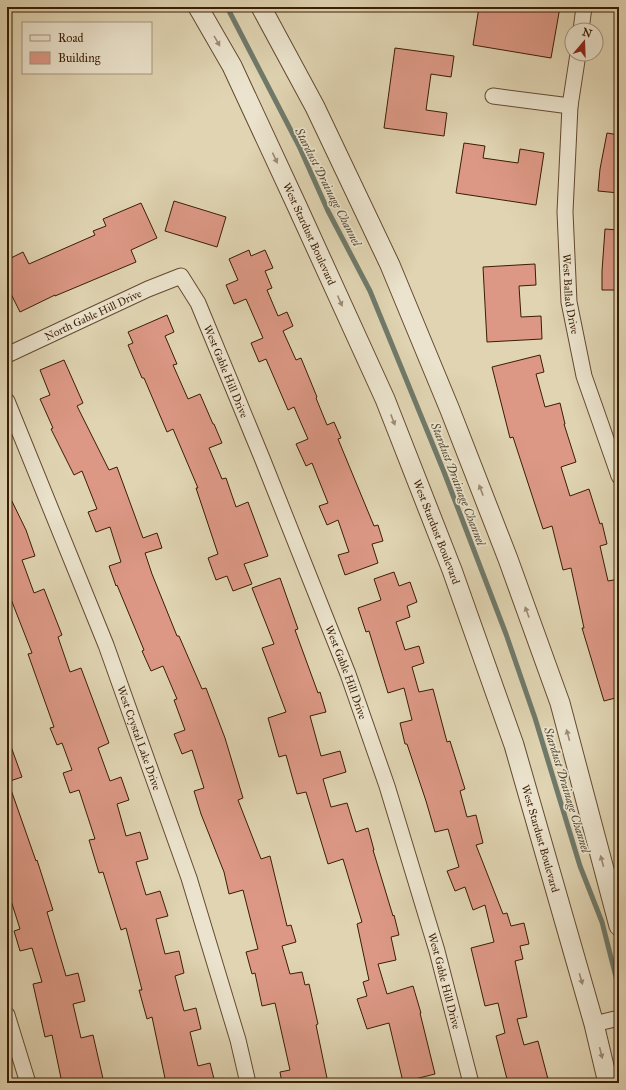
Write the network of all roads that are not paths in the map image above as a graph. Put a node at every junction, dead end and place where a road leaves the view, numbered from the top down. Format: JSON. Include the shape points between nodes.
{"nodes":[{"id":1,"x":198,"y":7,"type":"edge"},
{"id":2,"x":261,"y":7,"type":"edge"},
{"id":3,"x":584,"y":7,"type":"edge"},
{"id":4,"x":582,"y":22,"type":"edge"},
{"id":5,"x":577,"y":62,"type":"edge"},
{"id":6,"x":493,"y":96,"type":"dead end"},
{"id":7,"x":570,"y":106,"type":"junction"},
{"id":8,"x":181,"y":276,"type":"joint"},
{"id":9,"x":7,"y":355,"type":"edge"},
{"id":10,"x":7,"y":400,"type":"edge"},
{"id":11,"x":619,"y":476,"type":"edge"},
{"id":12,"x":619,"y":926,"type":"edge"},
{"id":13,"x":7,"y":1015,"type":"edge"},
{"id":14,"x":619,"y":1018,"type":"edge"},
{"id":15,"x":594,"y":1024,"type":"junction"},
{"id":16,"x":28,"y":1083,"type":"edge"},
{"id":17,"x":248,"y":1083,"type":"edge"},
{"id":18,"x":471,"y":1083,"type":"edge"},
{"id":19,"x":608,"y":1083,"type":"edge"}],
"edges":[{"from":1,"to":15,"type":"street","name":"West Stardust Boulevard","one_way":true,"via":[[232,66],[385,399],[452,570],[514,745]]},
{"from":12,"to":2,"type":"street","one_way":true,"via":[[560,703],[450,410],[390,265],[315,106]]},
{"from":3,"to":4,"type":"street"},
{"from":5,"to":7,"type":"street","name":"West Ballad Drive"},
{"from":6,"to":7,"type":"street"},
{"from":7,"to":11,"type":"street","name":"West Ballad Drive","via":[[565,212],[569,302],[584,376]]},
{"from":8,"to":9,"type":"street","name":"North Gable Hill Drive"},
{"from":8,"to":18,"type":"street","name":"West Gable Hill Drive","via":[[201,310],[348,674],[387,786],[433,936]]},
{"from":10,"to":17,"type":"street","name":"West Crystal Lake Drive","via":[[106,645],[189,878],[238,1040]]},
{"from":13,"to":16,"type":"street"},
{"from":14,"to":15,"type":"street"},
{"from":15,"to":19,"type":"street","name":"West Stardust Boulevard","one_way":true}]}
